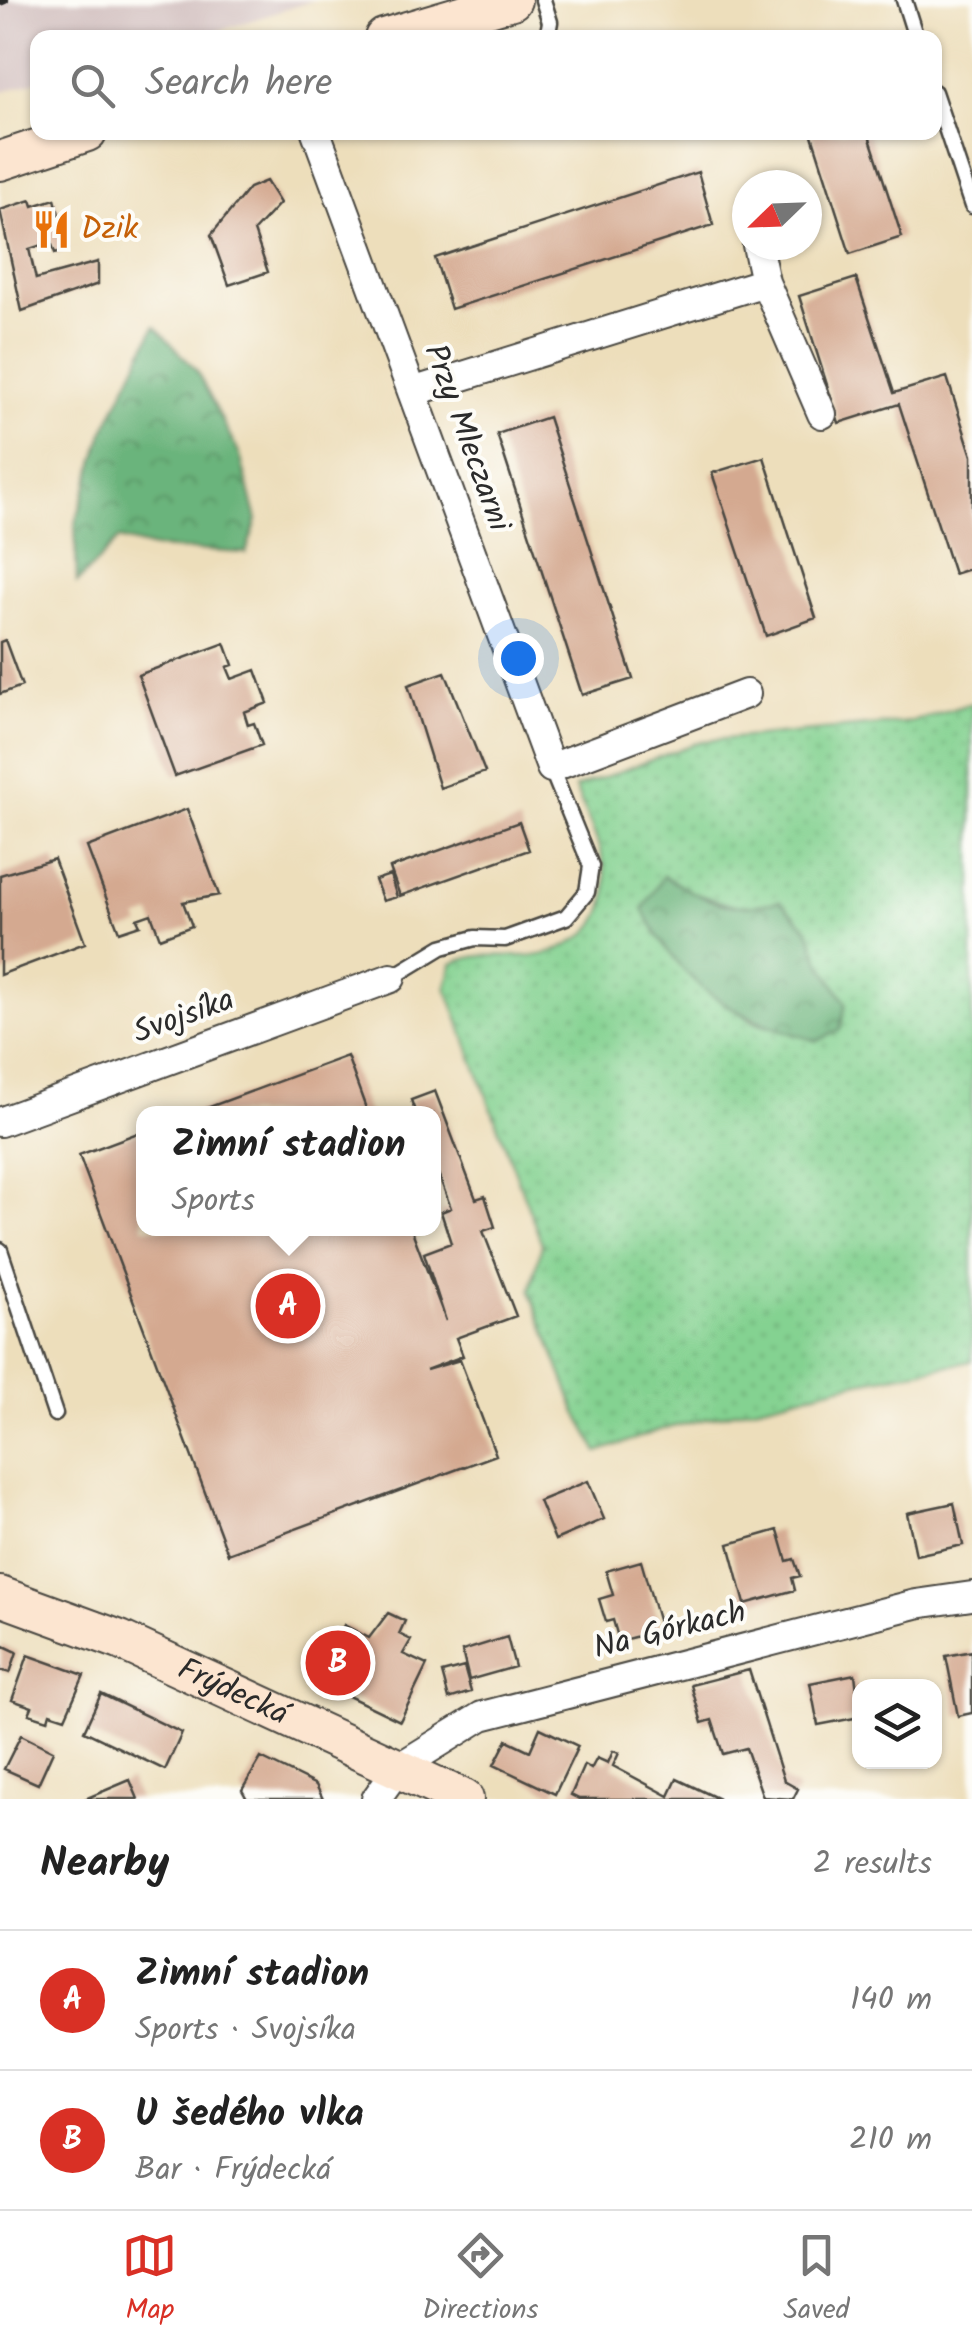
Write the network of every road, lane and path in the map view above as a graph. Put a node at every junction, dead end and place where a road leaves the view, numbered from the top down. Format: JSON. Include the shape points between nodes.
{"nodes":[{"id":1,"x":512,"y":0,"type":"edge"},
{"id":2,"x":543,"y":0,"type":"edge"},
{"id":3,"x":904,"y":0,"type":"edge"},
{"id":4,"x":415,"y":30,"type":"edge"},
{"id":5,"x":549,"y":30,"type":"edge"},
{"id":6,"x":913,"y":30,"type":"edge"},
{"id":7,"x":942,"y":116,"type":"edge"},
{"id":8,"x":63,"y":140,"type":"edge"},
{"id":9,"x":319,"y":140,"type":"edge"},
{"id":10,"x":0,"y":161,"type":"edge"},
{"id":11,"x":972,"y":206,"type":"edge"},
{"id":12,"x":760,"y":260,"type":"edge"},
{"id":13,"x":765,"y":282,"type":"junction"},
{"id":14,"x":412,"y":392,"type":"junction"},
{"id":15,"x":822,"y":414,"type":"dead end"},
{"id":16,"x":746,"y":694,"type":"dead end"},
{"id":17,"x":552,"y":768,"type":"junction"},
{"id":18,"x":392,"y":978,"type":"joint"},
{"id":19,"x":0,"y":1122,"type":"edge"},
{"id":20,"x":0,"y":1250,"type":"edge"},
{"id":21,"x":55,"y":1414,"type":"dead end"},
{"id":22,"x":0,"y":1596,"type":"edge"},
{"id":23,"x":972,"y":1596,"type":"edge"},
{"id":24,"x":398,"y":1768,"type":"junction"},
{"id":25,"x":376,"y":1799,"type":"edge"},
{"id":26,"x":464,"y":1799,"type":"edge"}],
"edges":[{"from":1,"to":4,"type":"main road"},
{"from":2,"to":5,"type":"lane"},
{"from":3,"to":6,"type":"lane"},
{"from":7,"to":11,"type":"lane"},
{"from":8,"to":10,"type":"main road"},
{"from":9,"to":14,"type":"street","name":"Przy Mleczarni"},
{"from":12,"to":13,"type":"street"},
{"from":13,"to":14,"type":"street"},
{"from":13,"to":15,"type":"street"},
{"from":14,"to":17,"type":"street","name":"Przy Mleczarni"},
{"from":16,"to":17,"type":"street"},
{"from":17,"to":18,"type":"lane","via":[[591,866],[586,892],[566,917],[505,938],[442,947]]},
{"from":18,"to":19,"type":"street","name":"Svojsíka"},
{"from":20,"to":21,"type":"lane"},
{"from":22,"to":24,"type":"main road","name":"Frýdecká","via":[[120,1640]]},
{"from":23,"to":24,"type":"street","name":"Na Górkach","via":[[916,1604],[482,1716]]},
{"from":24,"to":25,"type":"street"},
{"from":24,"to":26,"type":"main road","name":"Frýdecká"}]}
